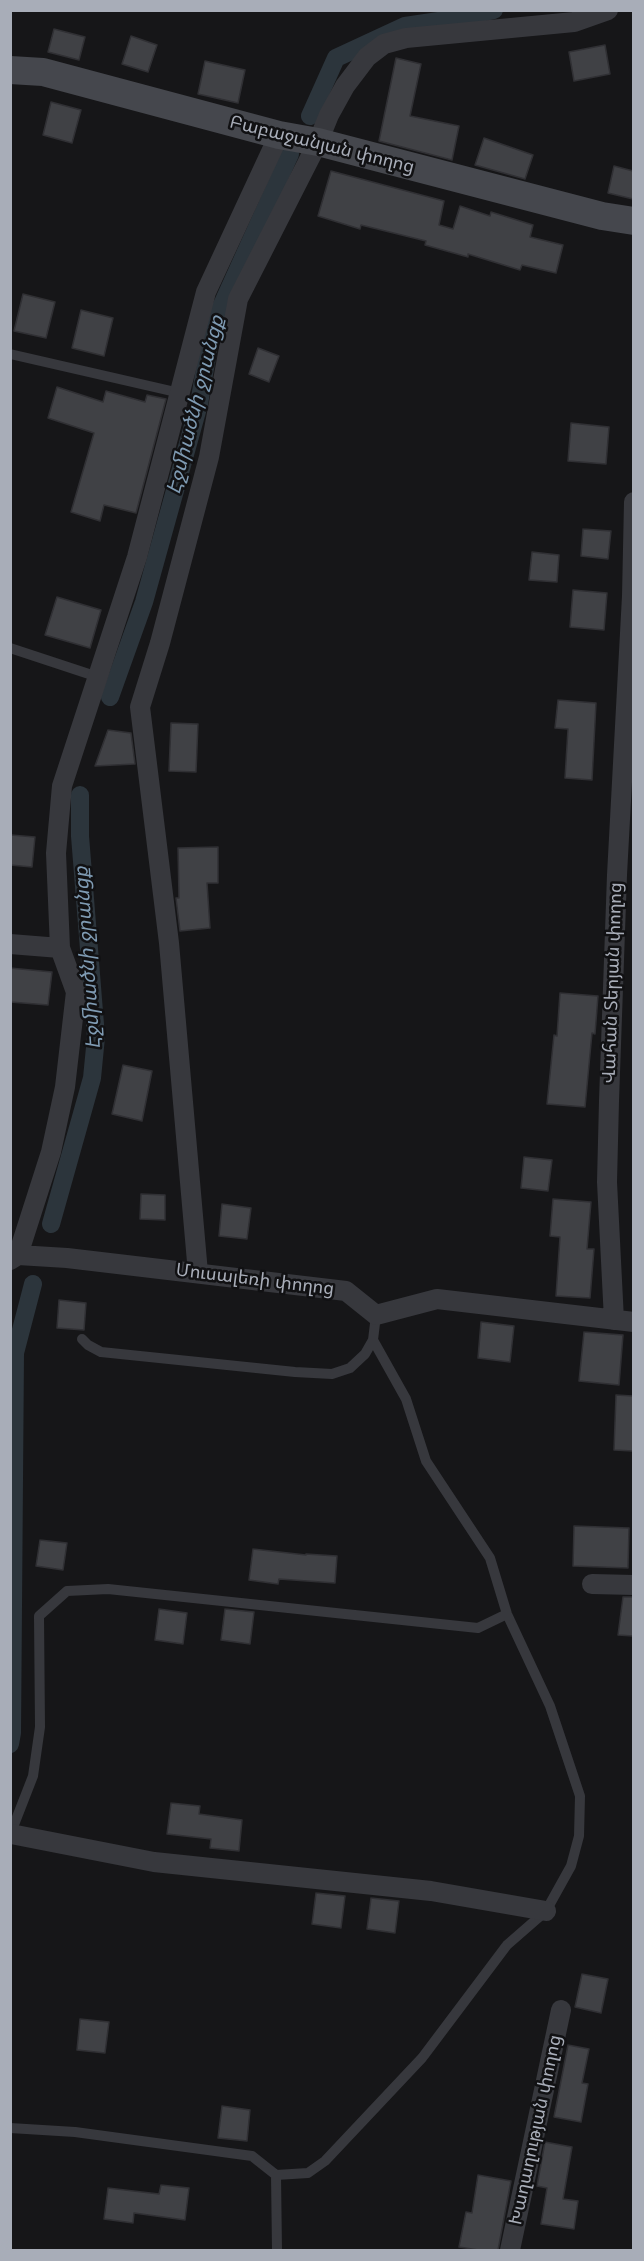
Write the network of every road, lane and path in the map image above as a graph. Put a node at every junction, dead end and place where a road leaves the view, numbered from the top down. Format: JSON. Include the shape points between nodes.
{"nodes":[{"id":1,"x":608,"y":10,"type":"edge"},
{"id":2,"x":10,"y":70,"type":"edge"},
{"id":3,"x":279,"y":135,"type":"junction"},
{"id":4,"x":318,"y":142,"type":"junction"},
{"id":5,"x":633,"y":221,"type":"edge"},
{"id":6,"x":10,"y":354,"type":"edge"},
{"id":7,"x":180,"y":393,"type":"junction"},
{"id":8,"x":633,"y":502,"type":"edge"},
{"id":9,"x":10,"y":648,"type":"edge"},
{"id":10,"x":98,"y":676,"type":"junction"},
{"id":11,"x":10,"y":944,"type":"edge"},
{"id":12,"x":60,"y":948,"type":"junction"},
{"id":13,"x":13,"y":1257,"type":"edge"},
{"id":14,"x":198,"y":1273,"type":"junction"},
{"id":15,"x":376,"y":1315,"type":"junction"},
{"id":16,"x":614,"y":1320,"type":"junction"},
{"id":17,"x":633,"y":1322,"type":"edge"},
{"id":18,"x":82,"y":1339,"type":"dead end"},
{"id":19,"x":373,"y":1340,"type":"junction"},
{"id":20,"x":592,"y":1584,"type":"dead end"},
{"id":21,"x":633,"y":1585,"type":"edge"},
{"id":22,"x":507,"y":1614,"type":"junction"},
{"id":23,"x":11,"y":1834,"type":"edge"},
{"id":24,"x":546,"y":1911,"type":"junction"},
{"id":25,"x":561,"y":2010,"type":"dead end"},
{"id":26,"x":10,"y":2128,"type":"edge"},
{"id":27,"x":276,"y":2175,"type":"junction"},
{"id":28,"x":277,"y":2250,"type":"edge"},
{"id":29,"x":510,"y":2250,"type":"edge"}],
"edges":[{"from":1,"to":4,"type":"street","via":[[574,22],[406,38],[384,44],[367,57],[345,86]]},
{"from":2,"to":3,"type":"street","name":"Բաբաջանյան փողոց","via":[[43,72]]},
{"from":3,"to":4,"type":"street","name":"Բաբաջանյան փողոց"},
{"from":3,"to":7,"type":"street","via":[[206,292]]},
{"from":4,"to":5,"type":"street","name":"Բաբաջանյան փողոց"},
{"from":4,"to":14,"type":"street","via":[[238,299],[210,457],[140,707],[169,943]]},
{"from":6,"to":7,"type":"lane"},
{"from":7,"to":10,"type":"street","via":[[137,557]]},
{"from":8,"to":16,"type":"street","name":"Վահան Տերյան փողոց","via":[[607,1182]]},
{"from":9,"to":10,"type":"lane"},
{"from":10,"to":12,"type":"street","via":[[62,786],[56,853]]},
{"from":11,"to":12,"type":"street"},
{"from":12,"to":13,"type":"street","via":[[76,992],[65,1087],[51,1152]]},
{"from":13,"to":14,"type":"street","name":"Մուսալեռի փողոց","via":[[67,1258]]},
{"from":14,"to":15,"type":"street","name":"Մուսալեռի փողոց","via":[[346,1291]]},
{"from":15,"to":16,"type":"street","via":[[437,1299]]},
{"from":15,"to":19,"type":"lane"},
{"from":16,"to":17,"type":"street"},
{"from":18,"to":19,"type":"lane","via":[[101,1352],[332,1374],[350,1368]]},
{"from":19,"to":22,"type":"lane","via":[[406,1399],[426,1461],[490,1558]]},
{"from":20,"to":21,"type":"street"},
{"from":22,"to":23,"type":"lane","via":[[478,1628],[108,1589],[67,1591],[39,1616],[40,1727],[33,1776]]},
{"from":22,"to":24,"type":"lane","via":[[550,1706],[580,1796],[579,1836],[570,1866]]},
{"from":23,"to":24,"type":"street","via":[[154,1862],[399,1887]]},
{"from":24,"to":27,"type":"lane","via":[[507,1944],[422,2058],[326,2161],[308,2173]]},
{"from":25,"to":29,"type":"street","name":"Խաղաղության փողոց"},
{"from":26,"to":27,"type":"lane","via":[[75,2132],[252,2156]]},
{"from":27,"to":28,"type":"lane"}]}
